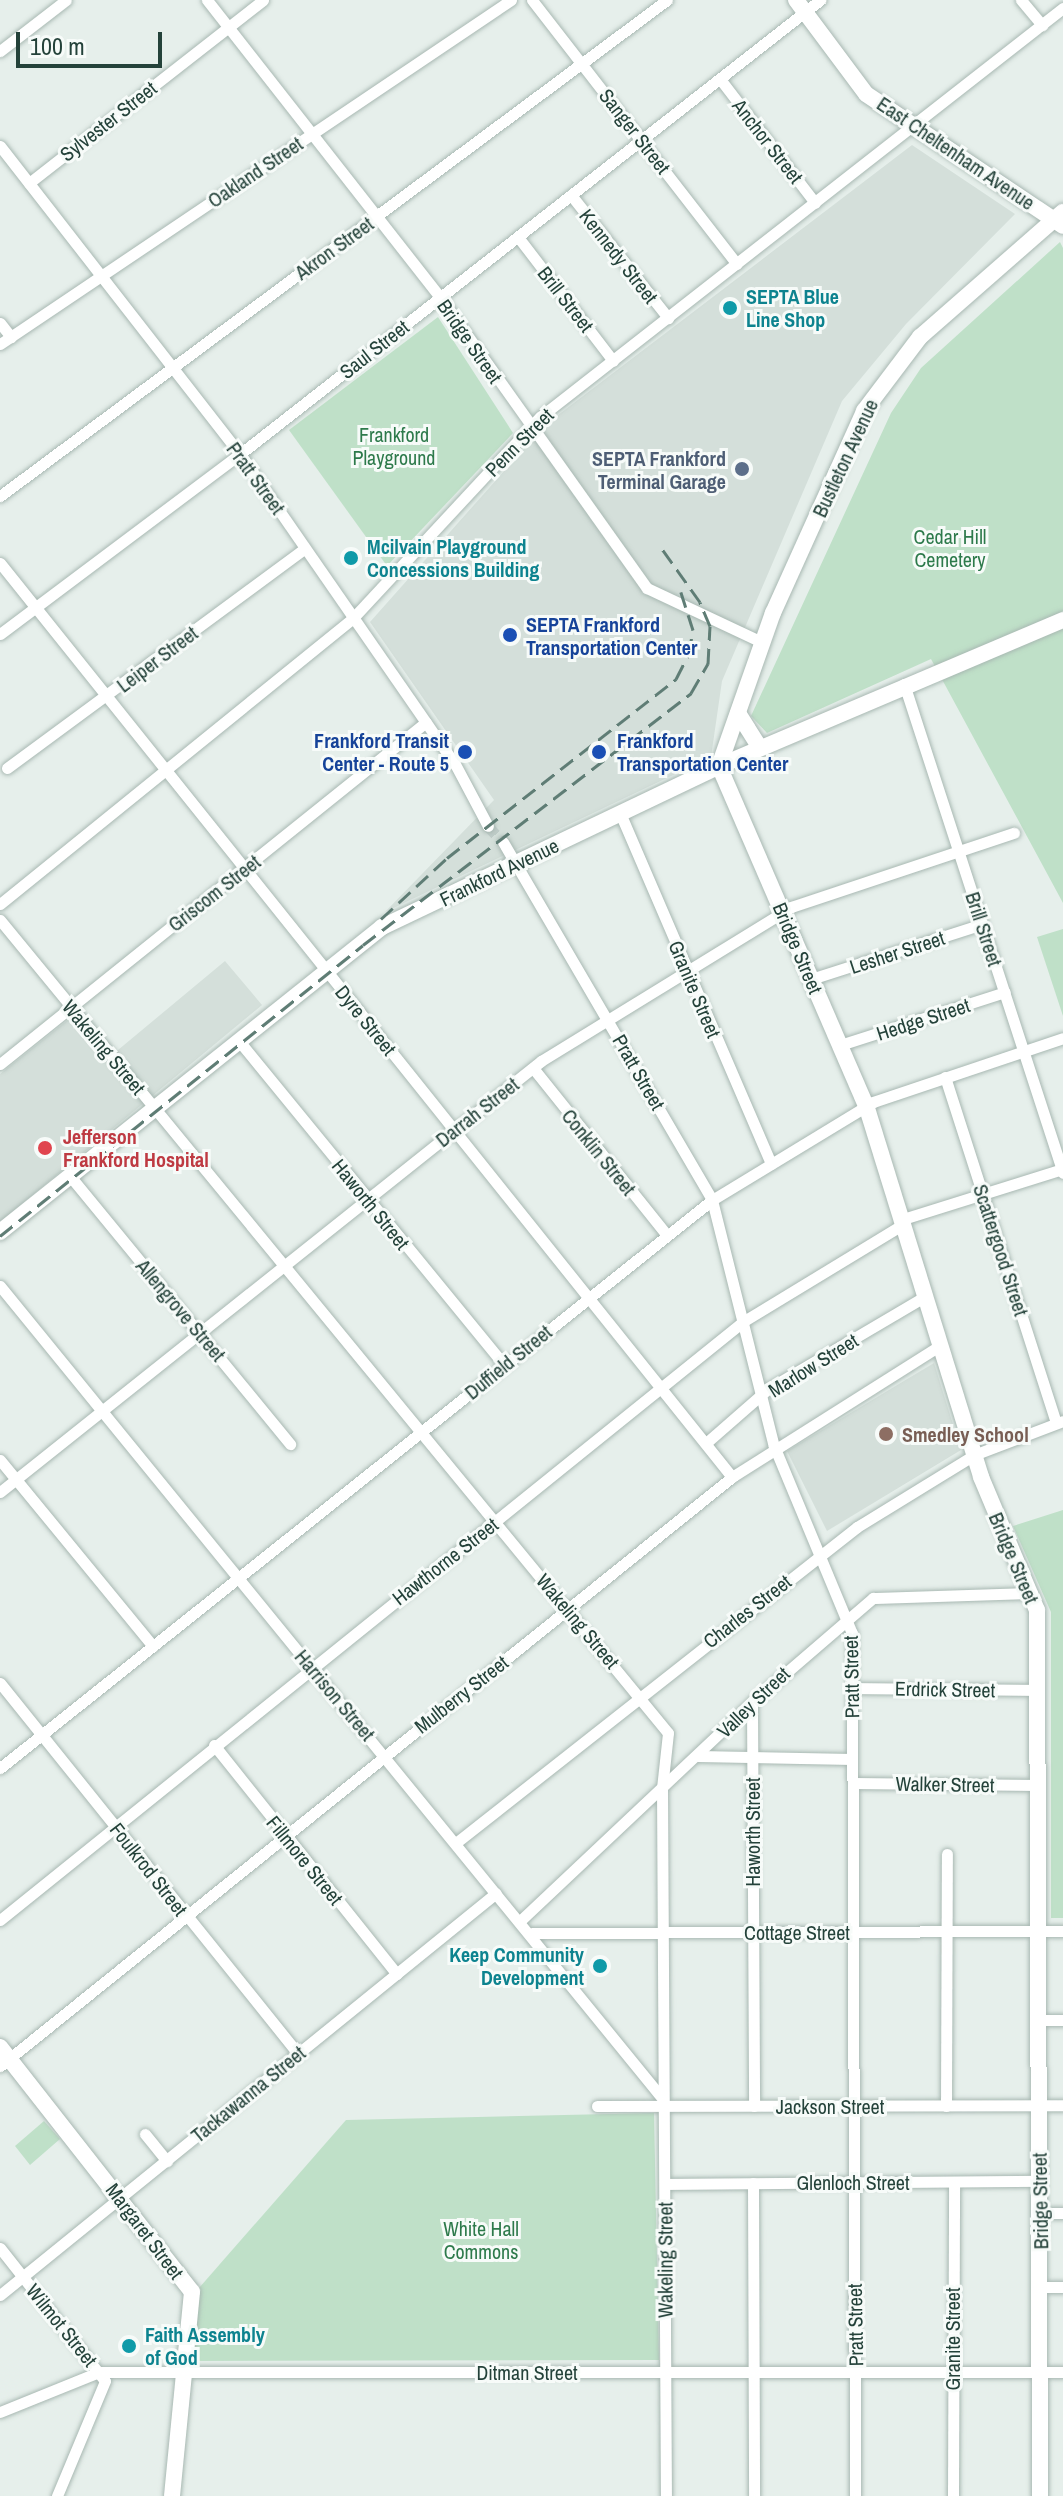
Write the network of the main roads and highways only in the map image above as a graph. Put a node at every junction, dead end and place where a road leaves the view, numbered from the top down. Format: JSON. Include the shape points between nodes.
{"nodes":[{"id":1,"x":800,"y":6,"type":"edge"},
{"id":2,"x":1060,"y":219,"type":"edge"},
{"id":3,"x":1063,"y":620,"type":"edge"},
{"id":4,"x":738,"y":713,"type":"junction"},
{"id":5,"x":760,"y":748,"type":"junction"},
{"id":6,"x":719,"y":766,"type":"junction"},
{"id":7,"x":0,"y":1232,"type":"edge"},
{"id":8,"x":3,"y":2057,"type":"edge"},
{"id":9,"x":172,"y":2496,"type":"edge"},
{"id":10,"x":1040,"y":2496,"type":"edge"}],
"edges":[{"from":1,"to":2,"type":"main road","name":"East Cheltenham Avenue","via":[[866,94]]},
{"from":2,"to":4,"type":"main road","name":"Bustleton Avenue","via":[[920,337],[877,391],[804,540]]},
{"from":3,"to":5,"type":"main road","name":"Frankford Avenue"},
{"from":4,"to":5,"type":"main road"},
{"from":4,"to":6,"type":"main road","name":"Bustleton Avenue"},
{"from":5,"to":6,"type":"main road","name":"Frankford Avenue"},
{"from":6,"to":7,"type":"main road","name":"Frankford Avenue","via":[[382,927]]},
{"from":6,"to":10,"type":"main road","name":"Bridge Street","via":[[866,1105],[974,1455],[1037,1610]]},
{"from":8,"to":9,"type":"main road","name":"Margaret Street","via":[[192,2292]]}]}
